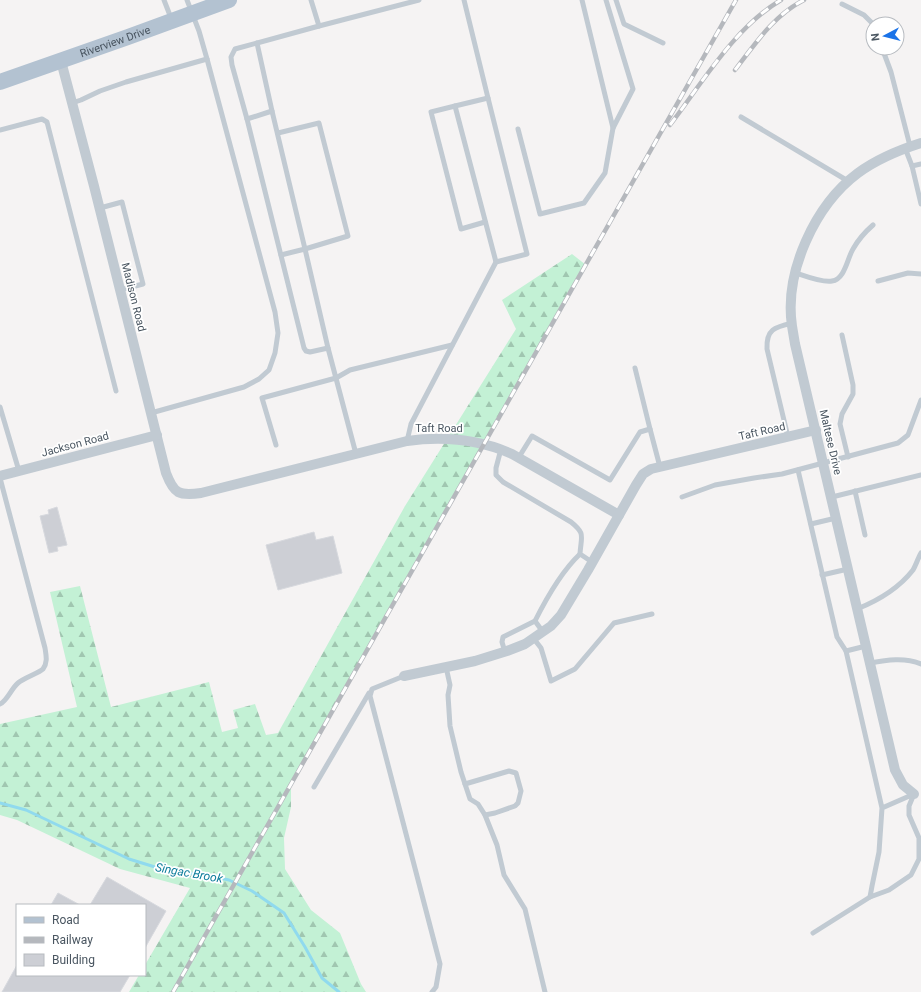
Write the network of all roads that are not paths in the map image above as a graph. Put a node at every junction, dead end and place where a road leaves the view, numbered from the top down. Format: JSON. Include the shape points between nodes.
{"nodes":[{"id":1,"x":164,"y":0,"type":"edge"},
{"id":2,"x":229,"y":0,"type":"edge"},
{"id":3,"x":311,"y":0,"type":"edge"},
{"id":4,"x":419,"y":0,"type":"edge"},
{"id":5,"x":464,"y":0,"type":"edge"},
{"id":6,"x":582,"y":0,"type":"edge"},
{"id":7,"x":606,"y":0,"type":"edge"},
{"id":8,"x":616,"y":0,"type":"edge"},
{"id":9,"x":842,"y":4,"type":"dead end"},
{"id":10,"x":190,"y":7,"type":"edge"},
{"id":11,"x":865,"y":16,"type":"edge"},
{"id":12,"x":173,"y":21,"type":"junction"},
{"id":13,"x":319,"y":26,"type":"junction"},
{"id":14,"x":257,"y":42,"type":"junction"},
{"id":15,"x":663,"y":43,"type":"dead end"},
{"id":16,"x":885,"y":56,"type":"edge"},
{"id":17,"x":207,"y":59,"type":"junction"},
{"id":18,"x":61,"y":61,"type":"junction"},
{"id":19,"x":0,"y":82,"type":"edge"},
{"id":20,"x":488,"y":98,"type":"junction"},
{"id":21,"x":72,"y":103,"type":"junction"},
{"id":22,"x":455,"y":106,"type":"junction"},
{"id":23,"x":272,"y":111,"type":"junction"},
{"id":24,"x":741,"y":117,"type":"dead end"},
{"id":25,"x":247,"y":119,"type":"junction"},
{"id":26,"x":613,"y":128,"type":"junction"},
{"id":27,"x":518,"y":129,"type":"dead end"},
{"id":28,"x":0,"y":130,"type":"edge"},
{"id":29,"x":278,"y":133,"type":"junction"},
{"id":30,"x":921,"y":143,"type":"edge"},
{"id":31,"x":907,"y":147,"type":"junction"},
{"id":32,"x":921,"y":164,"type":"edge"},
{"id":33,"x":912,"y":166,"type":"junction"},
{"id":34,"x":848,"y":181,"type":"junction"},
{"id":35,"x":921,"y":204,"type":"edge"},
{"id":36,"x":100,"y":208,"type":"junction"},
{"id":37,"x":485,"y":222,"type":"junction"},
{"id":38,"x":872,"y":225,"type":"dead end"},
{"id":39,"x":305,"y":249,"type":"junction"},
{"id":40,"x":281,"y":255,"type":"junction"},
{"id":41,"x":496,"y":262,"type":"junction"},
{"id":42,"x":796,"y":273,"type":"junction"},
{"id":43,"x":921,"y":274,"type":"edge"},
{"id":44,"x":878,"y":280,"type":"dead end"},
{"id":45,"x":120,"y":290,"type":"junction"},
{"id":46,"x":792,"y":324,"type":"junction"},
{"id":47,"x":842,"y":335,"type":"dead end"},
{"id":48,"x":452,"y":345,"type":"junction"},
{"id":49,"x":328,"y":348,"type":"junction"},
{"id":50,"x":635,"y":368,"type":"dead end"},
{"id":51,"x":336,"y":378,"type":"junction"},
{"id":52,"x":116,"y":391,"type":"dead end"},
{"id":53,"x":921,"y":400,"type":"edge"},
{"id":54,"x":0,"y":407,"type":"edge"},
{"id":55,"x":151,"y":413,"type":"junction"},
{"id":56,"x":650,"y":430,"type":"junction"},
{"id":57,"x":816,"y":430,"type":"junction"},
{"id":58,"x":156,"y":435,"type":"junction"},
{"id":59,"x":788,"y":437,"type":"junction"},
{"id":60,"x":407,"y":441,"type":"junction"},
{"id":61,"x":276,"y":445,"type":"dead end"},
{"id":62,"x":501,"y":449,"type":"junction"},
{"id":63,"x":356,"y":454,"type":"junction"},
{"id":64,"x":848,"y":457,"type":"junction"},
{"id":65,"x":519,"y":458,"type":"junction"},
{"id":66,"x":824,"y":463,"type":"junction"},
{"id":67,"x":660,"y":467,"type":"junction"},
{"id":68,"x":798,"y":470,"type":"junction"},
{"id":69,"x":19,"y":472,"type":"junction"},
{"id":70,"x":921,"y":475,"type":"edge"},
{"id":71,"x":0,"y":477,"type":"edge"},
{"id":72,"x":222,"y":488,"type":"joint"},
{"id":73,"x":855,"y":491,"type":"junction"},
{"id":74,"x":682,"y":497,"type":"dead end"},
{"id":75,"x":832,"y":497,"type":"junction"},
{"id":76,"x":619,"y":515,"type":"junction"},
{"id":77,"x":836,"y":518,"type":"junction"},
{"id":78,"x":811,"y":524,"type":"junction"},
{"id":79,"x":865,"y":534,"type":"dead end"},
{"id":80,"x":921,"y":553,"type":"edge"},
{"id":81,"x":580,"y":554,"type":"junction"},
{"id":82,"x":592,"y":562,"type":"junction"},
{"id":83,"x":848,"y":569,"type":"junction"},
{"id":84,"x":822,"y":575,"type":"junction"},
{"id":85,"x":857,"y":609,"type":"junction"},
{"id":86,"x":652,"y":614,"type":"dead end"},
{"id":87,"x":535,"y":621,"type":"junction"},
{"id":88,"x":543,"y":632,"type":"junction"},
{"id":89,"x":534,"y":639,"type":"junction"},
{"id":90,"x":866,"y":646,"type":"junction"},
{"id":91,"x":846,"y":651,"type":"junction"},
{"id":92,"x":505,"y":652,"type":"junction"},
{"id":93,"x":870,"y":662,"type":"junction"},
{"id":94,"x":921,"y":664,"type":"edge"},
{"id":95,"x":446,"y":667,"type":"junction"},
{"id":96,"x":404,"y":676,"type":"joint"},
{"id":97,"x":370,"y":692,"type":"junction"},
{"id":98,"x":0,"y":704,"type":"edge"},
{"id":99,"x":465,"y":784,"type":"junction"},
{"id":100,"x":314,"y":787,"type":"dead end"},
{"id":101,"x":918,"y":795,"type":"edge"},
{"id":102,"x":882,"y":808,"type":"junction"},
{"id":103,"x":485,"y":815,"type":"junction"},
{"id":104,"x":870,"y":898,"type":"junction"},
{"id":105,"x":813,"y":933,"type":"dead end"},
{"id":106,"x":432,"y":992,"type":"edge"},
{"id":107,"x":546,"y":992,"type":"edge"}],
"edges":[{"from":1,"to":12,"type":"lane"},
{"from":2,"to":10,"type":"main road","name":"Riverview Drive"},
{"from":3,"to":13,"type":"lane"},
{"from":4,"to":13,"type":"lane"},
{"from":5,"to":20,"type":"lane"},
{"from":6,"to":26,"type":"lane"},
{"from":7,"to":26,"type":"lane","via":[[633,89]]},
{"from":8,"to":15,"type":"lane","via":[[624,24]]},
{"from":9,"to":11,"type":"lane"},
{"from":10,"to":12,"type":"main road","name":"Riverview Drive"},
{"from":10,"to":17,"type":"lane"},
{"from":12,"to":18,"type":"main road","name":"Riverview Drive"},
{"from":13,"to":14,"type":"lane"},
{"from":14,"to":23,"type":"lane"},
{"from":14,"to":25,"type":"lane","via":[[235,49],[231,57]]},
{"from":16,"to":31,"type":"lane","via":[[891,72]]},
{"from":17,"to":21,"type":"lane","via":[[126,82]]},
{"from":17,"to":55,"type":"lane","via":[[275,312],[278,333],[275,353],[269,370],[244,387]]},
{"from":18,"to":19,"type":"main road","name":"Riverview Drive"},
{"from":18,"to":21,"type":"street","name":"Madison Road"},
{"from":20,"to":22,"type":"lane"},
{"from":20,"to":41,"type":"lane","via":[[527,254]]},
{"from":21,"to":36,"type":"street","name":"Madison Road"},
{"from":22,"to":37,"type":"lane"},
{"from":22,"to":37,"type":"lane","via":[[432,112],[459,222],[461,229]]},
{"from":23,"to":25,"type":"lane"},
{"from":23,"to":29,"type":"lane"},
{"from":24,"to":34,"type":"lane"},
{"from":25,"to":40,"type":"lane"},
{"from":26,"to":27,"type":"lane","via":[[605,173],[584,203],[540,214]]},
{"from":28,"to":52,"type":"lane","via":[[42,119],[47,122]]},
{"from":29,"to":39,"type":"lane"},
{"from":29,"to":39,"type":"lane","via":[[319,123],[348,236]]},
{"from":30,"to":31,"type":"street","name":"Maltese Drive"},
{"from":31,"to":33,"type":"lane"},
{"from":31,"to":34,"type":"street","name":"Maltese Drive","via":[[874,162]]},
{"from":32,"to":33,"type":"lane"},
{"from":33,"to":35,"type":"lane"},
{"from":34,"to":42,"type":"street","name":"Maltese Drive","via":[[822,211],[812,228],[804,244]]},
{"from":36,"to":45,"type":"street","name":"Madison Road"},
{"from":36,"to":45,"type":"lane","via":[[122,202],[143,284]]},
{"from":37,"to":41,"type":"lane"},
{"from":38,"to":42,"type":"lane","via":[[853,248],[839,278],[827,282]]},
{"from":39,"to":40,"type":"lane"},
{"from":39,"to":49,"type":"lane"},
{"from":40,"to":49,"type":"lane","via":[[304,348],[310,352]]},
{"from":41,"to":48,"type":"lane"},
{"from":42,"to":46,"type":"street","name":"Maltese Drive","via":[[791,305]]},
{"from":43,"to":44,"type":"lane","via":[[908,273]]},
{"from":45,"to":55,"type":"street","name":"Madison Road"},
{"from":46,"to":57,"type":"street","name":"Maltese Drive"},
{"from":46,"to":59,"type":"lane","via":[[775,327],[766,340]]},
{"from":47,"to":64,"type":"lane","via":[[854,385],[853,394],[842,414],[840,424]]},
{"from":48,"to":51,"type":"lane","via":[[350,370]]},
{"from":48,"to":60,"type":"lane","via":[[411,424]]},
{"from":49,"to":51,"type":"lane"},
{"from":50,"to":56,"type":"lane"},
{"from":51,"to":61,"type":"lane","via":[[262,398]]},
{"from":51,"to":63,"type":"lane"},
{"from":53,"to":64,"type":"lane","via":[[908,435],[898,443]]},
{"from":54,"to":69,"type":"lane"},
{"from":55,"to":58,"type":"street","name":"Madison Road"},
{"from":56,"to":65,"type":"lane","via":[[640,432],[610,480],[532,436]]},
{"from":56,"to":67,"type":"lane"},
{"from":57,"to":59,"type":"street","name":"Taft Road"},
{"from":57,"to":66,"type":"street","name":"Maltese Drive"},
{"from":58,"to":69,"type":"street","name":"Jackson Road"},
{"from":58,"to":72,"type":"street","name":"Madison Road","via":[[171,486],[179,493],[190,495]]},
{"from":59,"to":67,"type":"street","name":"Taft Road"},
{"from":60,"to":62,"type":"street","name":"Taft Road","via":[[458,439]]},
{"from":60,"to":63,"type":"street","name":"Taft Road"},
{"from":62,"to":65,"type":"street","name":"Taft Road"},
{"from":62,"to":81,"type":"lane","via":[[496,475],[503,482],[581,530]]},
{"from":63,"to":72,"type":"street","name":"Taft Road"},
{"from":64,"to":66,"type":"lane"},
{"from":65,"to":76,"type":"street","name":"Taft Road"},
{"from":66,"to":68,"type":"lane"},
{"from":66,"to":75,"type":"street","name":"Maltese Drive"},
{"from":67,"to":76,"type":"street","name":"Taft Road","via":[[643,474]]},
{"from":68,"to":74,"type":"lane","via":[[716,485]]},
{"from":68,"to":78,"type":"lane"},
{"from":69,"to":71,"type":"street","name":"Jackson Road"},
{"from":70,"to":73,"type":"lane"},
{"from":71,"to":98,"type":"lane","via":[[47,660],[42,670],[18,682]]},
{"from":73,"to":75,"type":"lane"},
{"from":73,"to":79,"type":"lane"},
{"from":75,"to":77,"type":"street","name":"Maltese Drive"},
{"from":76,"to":82,"type":"street","name":"Taft Road"},
{"from":77,"to":78,"type":"lane"},
{"from":77,"to":83,"type":"street","name":"Maltese Drive"},
{"from":78,"to":84,"type":"lane"},
{"from":80,"to":85,"type":"lane","via":[[913,570],[896,587]]},
{"from":81,"to":82,"type":"lane"},
{"from":81,"to":87,"type":"lane","via":[[567,568]]},
{"from":82,"to":88,"type":"street","name":"Taft Road","via":[[561,615]]},
{"from":83,"to":84,"type":"lane"},
{"from":83,"to":85,"type":"street","name":"Maltese Drive"},
{"from":84,"to":91,"type":"lane","via":[[837,637]]},
{"from":85,"to":90,"type":"street","name":"Maltese Drive"},
{"from":86,"to":89,"type":"lane","via":[[614,623],[575,669],[551,681],[541,648]]},
{"from":87,"to":88,"type":"lane"},
{"from":87,"to":92,"type":"lane","via":[[503,637]]},
{"from":88,"to":89,"type":"street","name":"Taft Road"},
{"from":89,"to":92,"type":"street","name":"Taft Road"},
{"from":90,"to":91,"type":"lane"},
{"from":90,"to":93,"type":"street","name":"Maltese Drive"},
{"from":91,"to":102,"type":"lane"},
{"from":92,"to":95,"type":"street","name":"Taft Road"},
{"from":93,"to":94,"type":"lane","via":[[893,660],[915,661]]},
{"from":93,"to":101,"type":"street","name":"Maltese Drive","via":[[895,770],[903,785]]},
{"from":95,"to":96,"type":"street","name":"Taft Road"},
{"from":95,"to":99,"type":"lane","via":[[450,685],[450,726]]},
{"from":96,"to":97,"type":"lane"},
{"from":97,"to":100,"type":"lane"},
{"from":97,"to":106,"type":"lane","via":[[440,964],[436,987]]},
{"from":99,"to":103,"type":"lane","via":[[470,799],[478,804]]},
{"from":99,"to":103,"type":"lane","via":[[509,771],[516,773],[521,791],[518,803]]},
{"from":101,"to":102,"type":"lane"},
{"from":101,"to":104,"type":"lane","via":[[909,806],[909,815],[920,838],[919,859],[911,875],[889,890]]},
{"from":102,"to":104,"type":"lane","via":[[879,852]]},
{"from":103,"to":107,"type":"lane","via":[[497,845],[504,875],[525,909]]},
{"from":104,"to":105,"type":"lane"}]}
